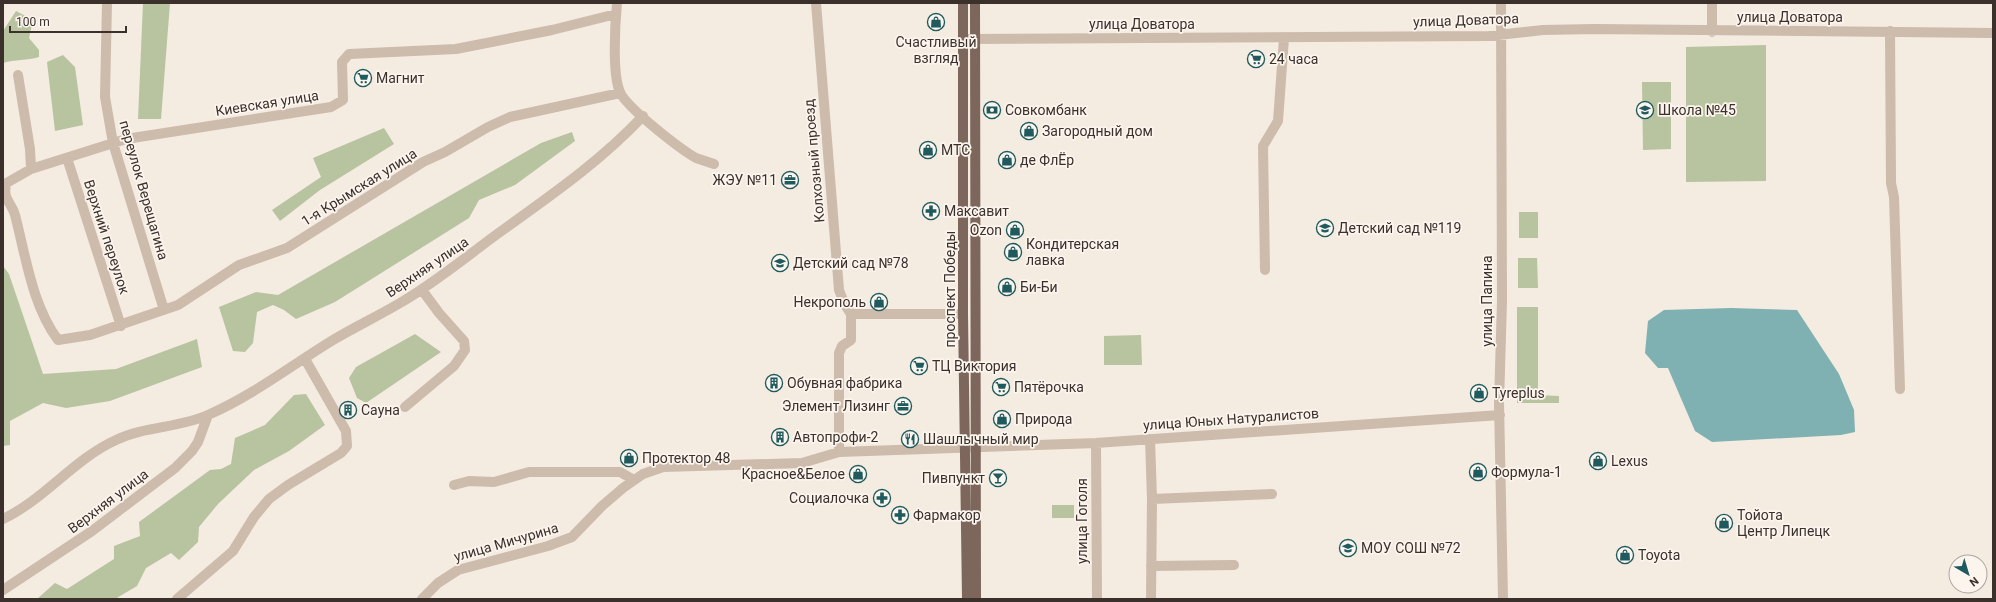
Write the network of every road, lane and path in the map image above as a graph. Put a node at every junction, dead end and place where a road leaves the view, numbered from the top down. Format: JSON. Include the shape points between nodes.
{"nodes":[{"id":1,"x":107,"y":3,"type":"edge"},
{"id":2,"x":617,"y":3,"type":"edge"},
{"id":3,"x":816,"y":3,"type":"edge"},
{"id":4,"x":963,"y":3,"type":"edge"},
{"id":5,"x":975,"y":3,"type":"edge"},
{"id":6,"x":1501,"y":3,"type":"edge"},
{"id":7,"x":1712,"y":3,"type":"edge"},
{"id":8,"x":616,"y":14,"type":"junction"},
{"id":9,"x":1890,"y":31,"type":"junction"},
{"id":10,"x":1712,"y":32,"type":"junction"},
{"id":11,"x":1993,"y":33,"type":"edge"},
{"id":12,"x":1501,"y":36,"type":"junction"},
{"id":13,"x":1284,"y":38,"type":"junction"},
{"id":14,"x":963,"y":39,"type":"junction"},
{"id":15,"x":975,"y":39,"type":"junction"},
{"id":16,"x":18,"y":75,"type":"dead end"},
{"id":17,"x":620,"y":93,"type":"junction"},
{"id":18,"x":643,"y":116,"type":"junction"},
{"id":19,"x":113,"y":143,"type":"junction"},
{"id":20,"x":67,"y":158,"type":"junction"},
{"id":21,"x":714,"y":164,"type":"dead end"},
{"id":22,"x":31,"y":169,"type":"junction"},
{"id":23,"x":4,"y":184,"type":"edge"},
{"id":24,"x":1265,"y":270,"type":"dead end"},
{"id":25,"x":422,"y":290,"type":"junction"},
{"id":26,"x":164,"y":310,"type":"junction"},
{"id":27,"x":851,"y":314,"type":"junction"},
{"id":28,"x":963,"y":314,"type":"junction"},
{"id":29,"x":121,"y":326,"type":"junction"},
{"id":30,"x":305,"y":359,"type":"junction"},
{"id":31,"x":1900,"y":389,"type":"dead end"},
{"id":32,"x":404,"y":407,"type":"dead end"},
{"id":33,"x":208,"y":415,"type":"junction"},
{"id":34,"x":1500,"y":415,"type":"junction"},
{"id":35,"x":1150,"y":439,"type":"junction"},
{"id":36,"x":1096,"y":443,"type":"junction"},
{"id":37,"x":970,"y":448,"type":"junction"},
{"id":38,"x":839,"y":452,"type":"junction"},
{"id":39,"x":634,"y":480,"type":"junction"},
{"id":40,"x":454,"y":485,"type":"dead end"},
{"id":41,"x":1272,"y":494,"type":"dead end"},
{"id":42,"x":1152,"y":499,"type":"junction"},
{"id":43,"x":3,"y":519,"type":"edge"},
{"id":44,"x":1234,"y":565,"type":"dead end"},
{"id":45,"x":1151,"y":566,"type":"junction"},
{"id":46,"x":3,"y":590,"type":"edge"},
{"id":47,"x":176,"y":599,"type":"edge"},
{"id":48,"x":422,"y":599,"type":"edge"},
{"id":49,"x":967,"y":599,"type":"edge"},
{"id":50,"x":976,"y":599,"type":"edge"},
{"id":51,"x":1097,"y":599,"type":"edge"},
{"id":52,"x":1151,"y":599,"type":"edge"},
{"id":53,"x":1504,"y":599,"type":"edge"}],
"edges":[{"from":1,"to":19,"type":"street","name":"переулок Верещагина","via":[[105,97]]},
{"from":2,"to":8,"type":"street"},
{"from":3,"to":27,"type":"street","name":"Колхозный проезд","via":[[839,290]]},
{"from":4,"to":14,"type":"main road","name":"проспект Победы"},
{"from":5,"to":15,"type":"main road","name":"проспект Победы"},
{"from":6,"to":12,"type":"street","name":"улица Папина"},
{"from":7,"to":10,"type":"street"},
{"from":8,"to":17,"type":"street","via":[[616,76]]},
{"from":8,"to":19,"type":"street","name":"Киевская улица","via":[[456,49],[349,54],[342,62],[343,100],[331,108]]},
{"from":9,"to":10,"type":"street","name":"улица Доватора"},
{"from":9,"to":11,"type":"street","name":"улица Доватора"},
{"from":9,"to":31,"type":"street","via":[[1891,183],[1894,197]]},
{"from":10,"to":12,"type":"street","name":"улица Доватора","via":[[1543,30]]},
{"from":12,"to":13,"type":"street","name":"улица Доватора"},
{"from":12,"to":34,"type":"street","name":"улица Папина"},
{"from":13,"to":15,"type":"street","name":"улица Доватора"},
{"from":13,"to":24,"type":"street","via":[[1278,121],[1263,146]]},
{"from":14,"to":15,"type":"street","name":"улица Доватора"},
{"from":14,"to":28,"type":"main road","name":"проспект Победы"},
{"from":15,"to":37,"type":"main road","name":"проспект Победы"},
{"from":16,"to":22,"type":"street"},
{"from":17,"to":18,"type":"street"},
{"from":17,"to":26,"type":"street","name":"1-я Крымская улица","via":[[510,118],[488,127],[446,152],[423,162],[287,248],[239,264],[178,305]]},
{"from":18,"to":21,"type":"street","via":[[680,147],[697,158]]},
{"from":18,"to":25,"type":"street","name":"Верхняя улица","via":[[626,134],[564,186]]},
{"from":19,"to":20,"type":"street","name":"Киевская улица"},
{"from":19,"to":26,"type":"street","name":"переулок Верещагина"},
{"from":20,"to":22,"type":"street","name":"Киевская улица"},
{"from":20,"to":29,"type":"street","name":"Верхний переулок"},
{"from":22,"to":23,"type":"street","name":"Киевская улица"},
{"from":23,"to":29,"type":"street","name":"1-я Крымская улица","via":[[4,195],[14,212],[39,307],[58,340],[90,336]]},
{"from":25,"to":30,"type":"street","name":"Верхняя улица"},
{"from":25,"to":32,"type":"street","via":[[464,341],[465,350],[454,366]]},
{"from":26,"to":29,"type":"street","name":"1-я Крымская улица"},
{"from":27,"to":28,"type":"street"},
{"from":27,"to":38,"type":"street","name":"Колхозный проезд","via":[[851,340],[842,346],[839,353]]},
{"from":28,"to":37,"type":"main road","name":"проспект Победы"},
{"from":30,"to":33,"type":"street","name":"Верхняя улица"},
{"from":30,"to":47,"type":"street","via":[[346,431],[347,446],[341,453],[269,499],[254,517],[234,551]]},
{"from":33,"to":43,"type":"street","name":"Верхняя улица","via":[[136,432],[115,440]]},
{"from":33,"to":46,"type":"street","name":"Верхняя улица","via":[[198,442],[175,468],[92,531]]},
{"from":34,"to":35,"type":"street","name":"улица Юных Натуралистов"},
{"from":34,"to":53,"type":"street","name":"улица Папина"},
{"from":35,"to":36,"type":"street","name":"улица Юных Натуралистов"},
{"from":35,"to":42,"type":"street"},
{"from":36,"to":37,"type":"street","name":"улица Юных Натуралистов"},
{"from":36,"to":51,"type":"street","name":"улица Гоголя"},
{"from":37,"to":38,"type":"street","name":"улица Мичурина"},
{"from":37,"to":49,"type":"main road","name":"проспект Победы"},
{"from":37,"to":50,"type":"main road","name":"проспект Победы"},
{"from":38,"to":39,"type":"street","name":"улица Мичурина","via":[[802,462],[663,467]]},
{"from":39,"to":40,"type":"street","via":[[620,472],[529,472],[494,482],[469,481]]},
{"from":39,"to":48,"type":"street","name":"улица Мичурина","via":[[602,506],[572,537],[458,570],[438,582]]},
{"from":41,"to":42,"type":"street"},
{"from":42,"to":45,"type":"street"},
{"from":44,"to":45,"type":"street"},
{"from":45,"to":52,"type":"street"}]}
